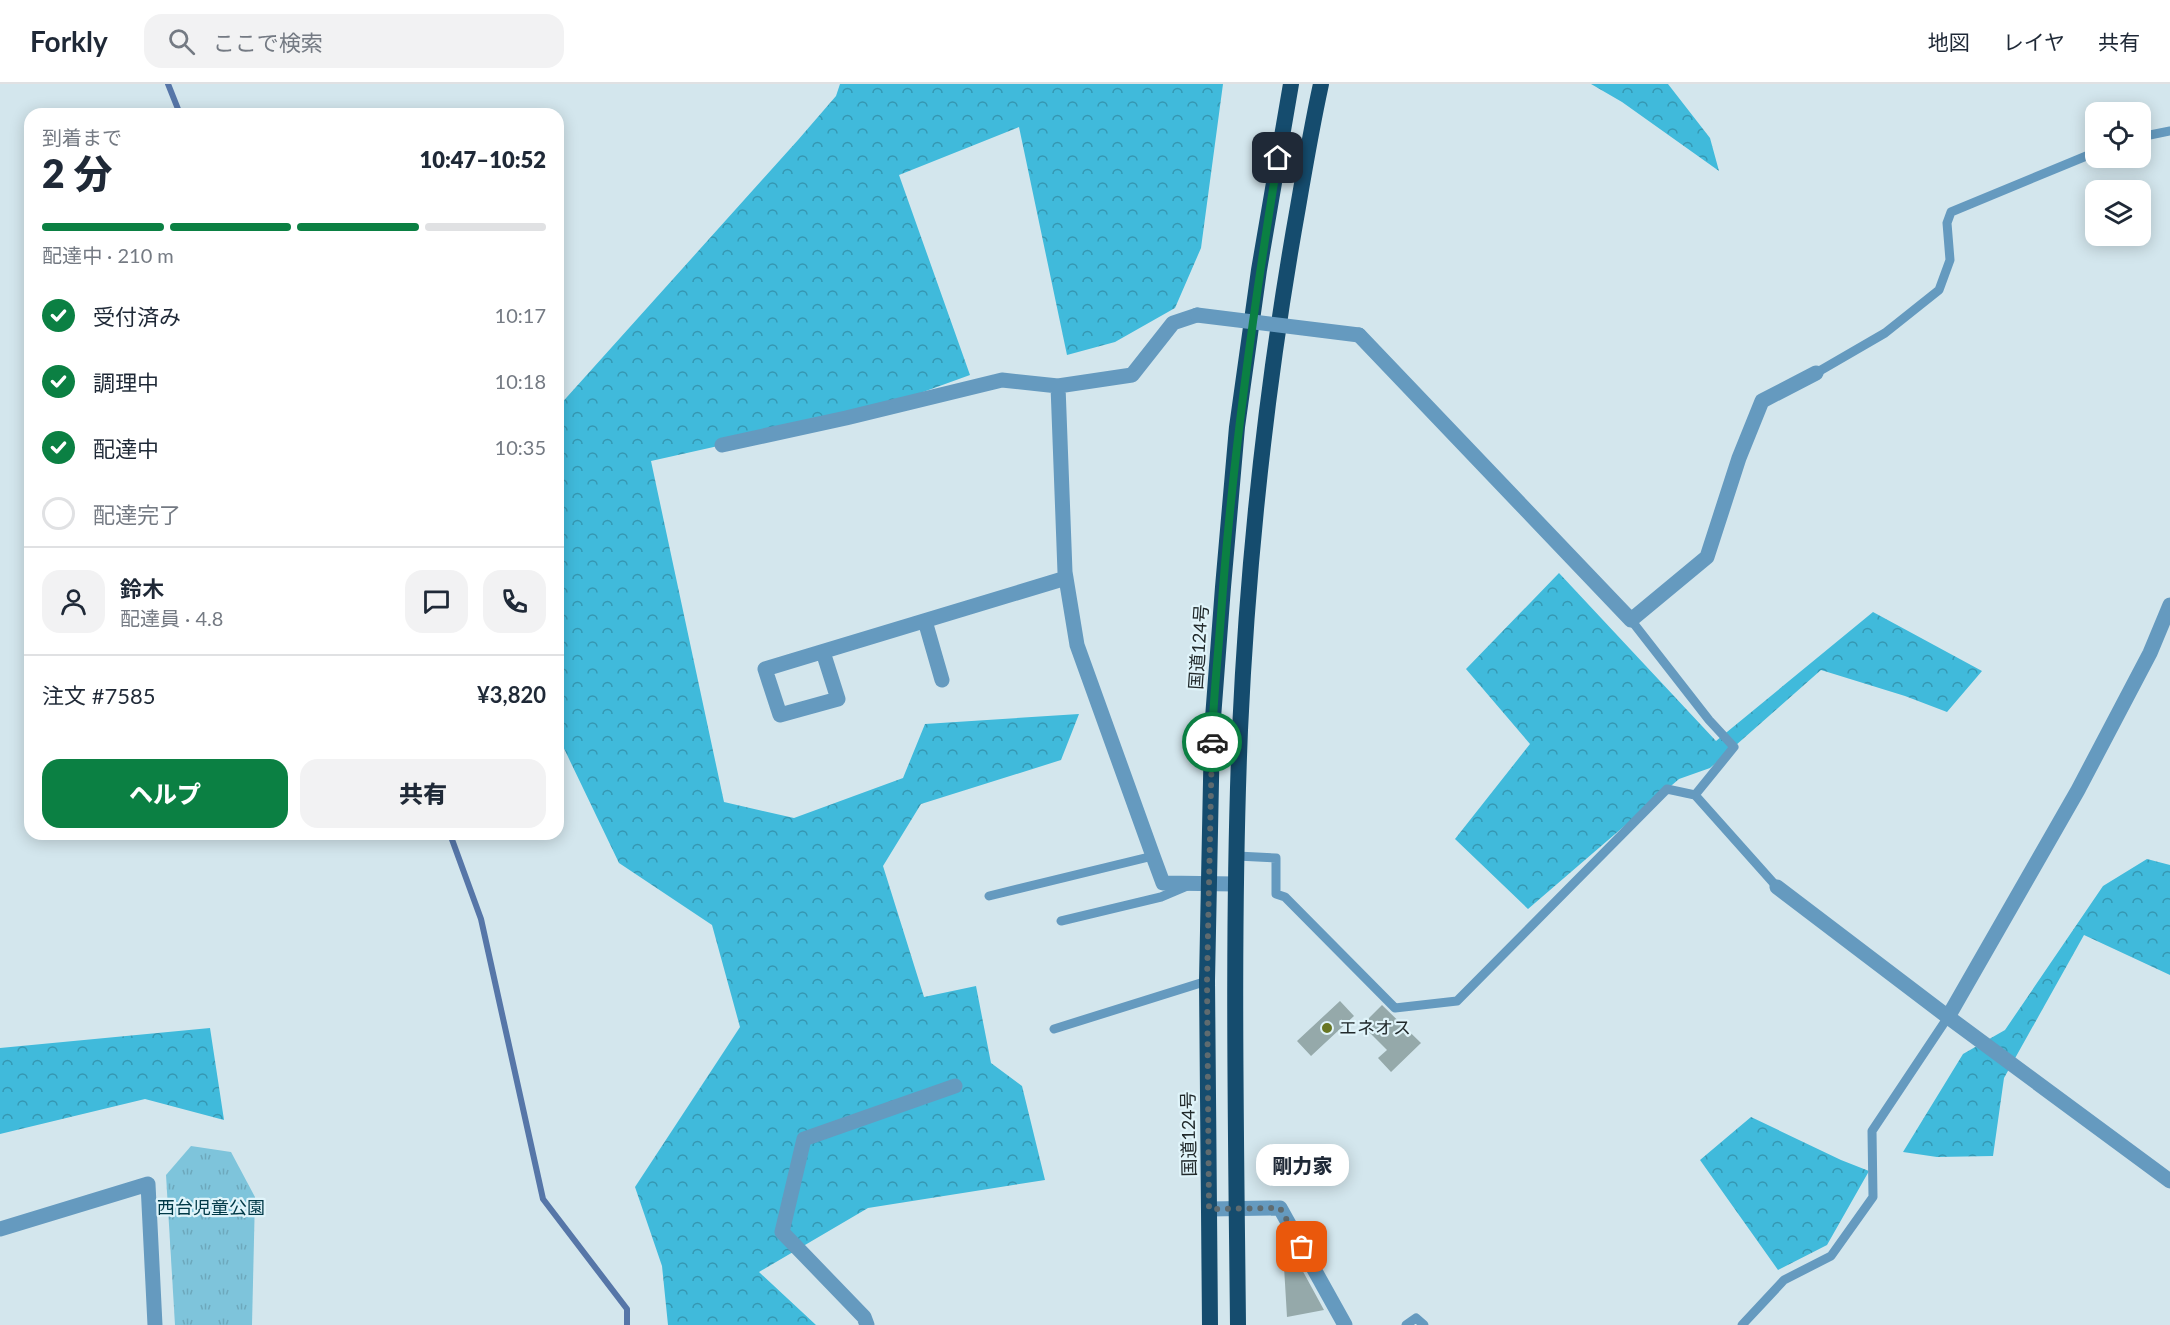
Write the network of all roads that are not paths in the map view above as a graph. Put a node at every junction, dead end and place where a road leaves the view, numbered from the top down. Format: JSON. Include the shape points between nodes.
{"nodes":[{"id":1,"x":1291,"y":84,"type":"edge"},
{"id":2,"x":1321,"y":84,"type":"edge"},
{"id":3,"x":2170,"y":131,"type":"edge"},
{"id":4,"x":2151,"y":135,"type":"edge"},
{"id":5,"x":2085,"y":157,"type":"edge"},
{"id":6,"x":1816,"y":373,"type":"joint"},
{"id":7,"x":1058,"y":386,"type":"junction"},
{"id":8,"x":722,"y":445,"type":"dead end"},
{"id":9,"x":1066,"y":578,"type":"junction"},
{"id":10,"x":2170,"y":605,"type":"edge"},
{"id":11,"x":1631,"y":620,"type":"junction"},
{"id":12,"x":925,"y":621,"type":"junction"},
{"id":13,"x":823,"y":652,"type":"junction"},
{"id":14,"x":942,"y":680,"type":"dead end"},
{"id":15,"x":1695,"y":795,"type":"junction"},
{"id":16,"x":1153,"y":856,"type":"junction"},
{"id":17,"x":1237,"y":856,"type":"junction"},
{"id":18,"x":1209,"y":884,"type":"junction"},
{"id":19,"x":1236,"y":884,"type":"junction"},
{"id":20,"x":1189,"y":885,"type":"junction"},
{"id":21,"x":1777,"y":887,"type":"joint"},
{"id":22,"x":988,"y":896,"type":"dead end"},
{"id":23,"x":1060,"y":921,"type":"dead end"},
{"id":24,"x":1207,"y":981,"type":"junction"},
{"id":25,"x":1948,"y":1017,"type":"junction"},
{"id":26,"x":1054,"y":1029,"type":"dead end"},
{"id":27,"x":955,"y":1086,"type":"dead end"},
{"id":28,"x":2170,"y":1181,"type":"edge"},
{"id":29,"x":1237,"y":1208,"type":"junction"},
{"id":30,"x":1209,"y":1209,"type":"junction"},
{"id":31,"x":0,"y":1229,"type":"edge"},
{"id":32,"x":155,"y":1325,"type":"edge"},
{"id":33,"x":867,"y":1325,"type":"edge"},
{"id":34,"x":1210,"y":1325,"type":"edge"},
{"id":35,"x":1238,"y":1325,"type":"edge"},
{"id":36,"x":1345,"y":1325,"type":"edge"},
{"id":37,"x":1406,"y":1325,"type":"edge"},
{"id":38,"x":1424,"y":1325,"type":"edge"},
{"id":39,"x":1742,"y":1325,"type":"edge"}],
"edges":[{"from":1,"to":18,"type":"highway","name":"国道124号","via":[[1237,427],[1212,731]]},
{"from":2,"to":17,"type":"highway","via":[[1285,278],[1265,432],[1249,587]]},
{"from":3,"to":4,"type":"lane"},
{"from":5,"to":6,"type":"lane","via":[[1951,212],[1947,223],[1950,260],[1939,290],[1886,333]]},
{"from":6,"to":11,"type":"street","via":[[1762,401],[1707,557]]},
{"from":7,"to":8,"type":"street","via":[[1002,380]]},
{"from":7,"to":9,"type":"street"},
{"from":7,"to":11,"type":"street","bridge":true,"via":[[1132,375],[1173,323],[1197,315],[1359,335]]},
{"from":9,"to":12,"type":"street"},
{"from":9,"to":16,"type":"street","via":[[1077,645]]},
{"from":10,"to":25,"type":"street","via":[[2150,653],[2078,790]]},
{"from":11,"to":15,"type":"lane","via":[[1734,747]]},
{"from":12,"to":13,"type":"street"},
{"from":12,"to":14,"type":"street"},
{"from":13,"to":13,"type":"street","via":[[765,669],[780,715],[838,699]]},
{"from":15,"to":17,"type":"lane","via":[[1667,789],[1457,1001],[1395,1008],[1285,897],[1276,894],[1276,858]]},
{"from":15,"to":21,"type":"lane"},
{"from":16,"to":20,"type":"street","via":[[1162,883]]},
{"from":16,"to":22,"type":"lane"},
{"from":17,"to":19,"type":"highway"},
{"from":18,"to":19,"type":"street"},
{"from":18,"to":20,"type":"street"},
{"from":18,"to":24,"type":"highway","name":"国道124号"},
{"from":19,"to":29,"type":"highway"},
{"from":20,"to":23,"type":"lane","via":[[1161,897]]},
{"from":21,"to":25,"type":"street"},
{"from":24,"to":26,"type":"lane"},
{"from":24,"to":30,"type":"highway","name":"国道124号"},
{"from":25,"to":28,"type":"street"},
{"from":25,"to":39,"type":"lane","via":[[1872,1131],[1873,1197],[1831,1256],[1784,1280]]},
{"from":27,"to":33,"type":"street","via":[[804,1139],[782,1232],[864,1317]]},
{"from":29,"to":30,"type":"street"},
{"from":29,"to":35,"type":"highway"},
{"from":29,"to":36,"type":"street","via":[[1280,1208]]},
{"from":30,"to":34,"type":"highway","name":"国道124号"},
{"from":31,"to":32,"type":"street","via":[[148,1184]]},
{"from":37,"to":38,"type":"lane","via":[[1416,1318]]}]}
